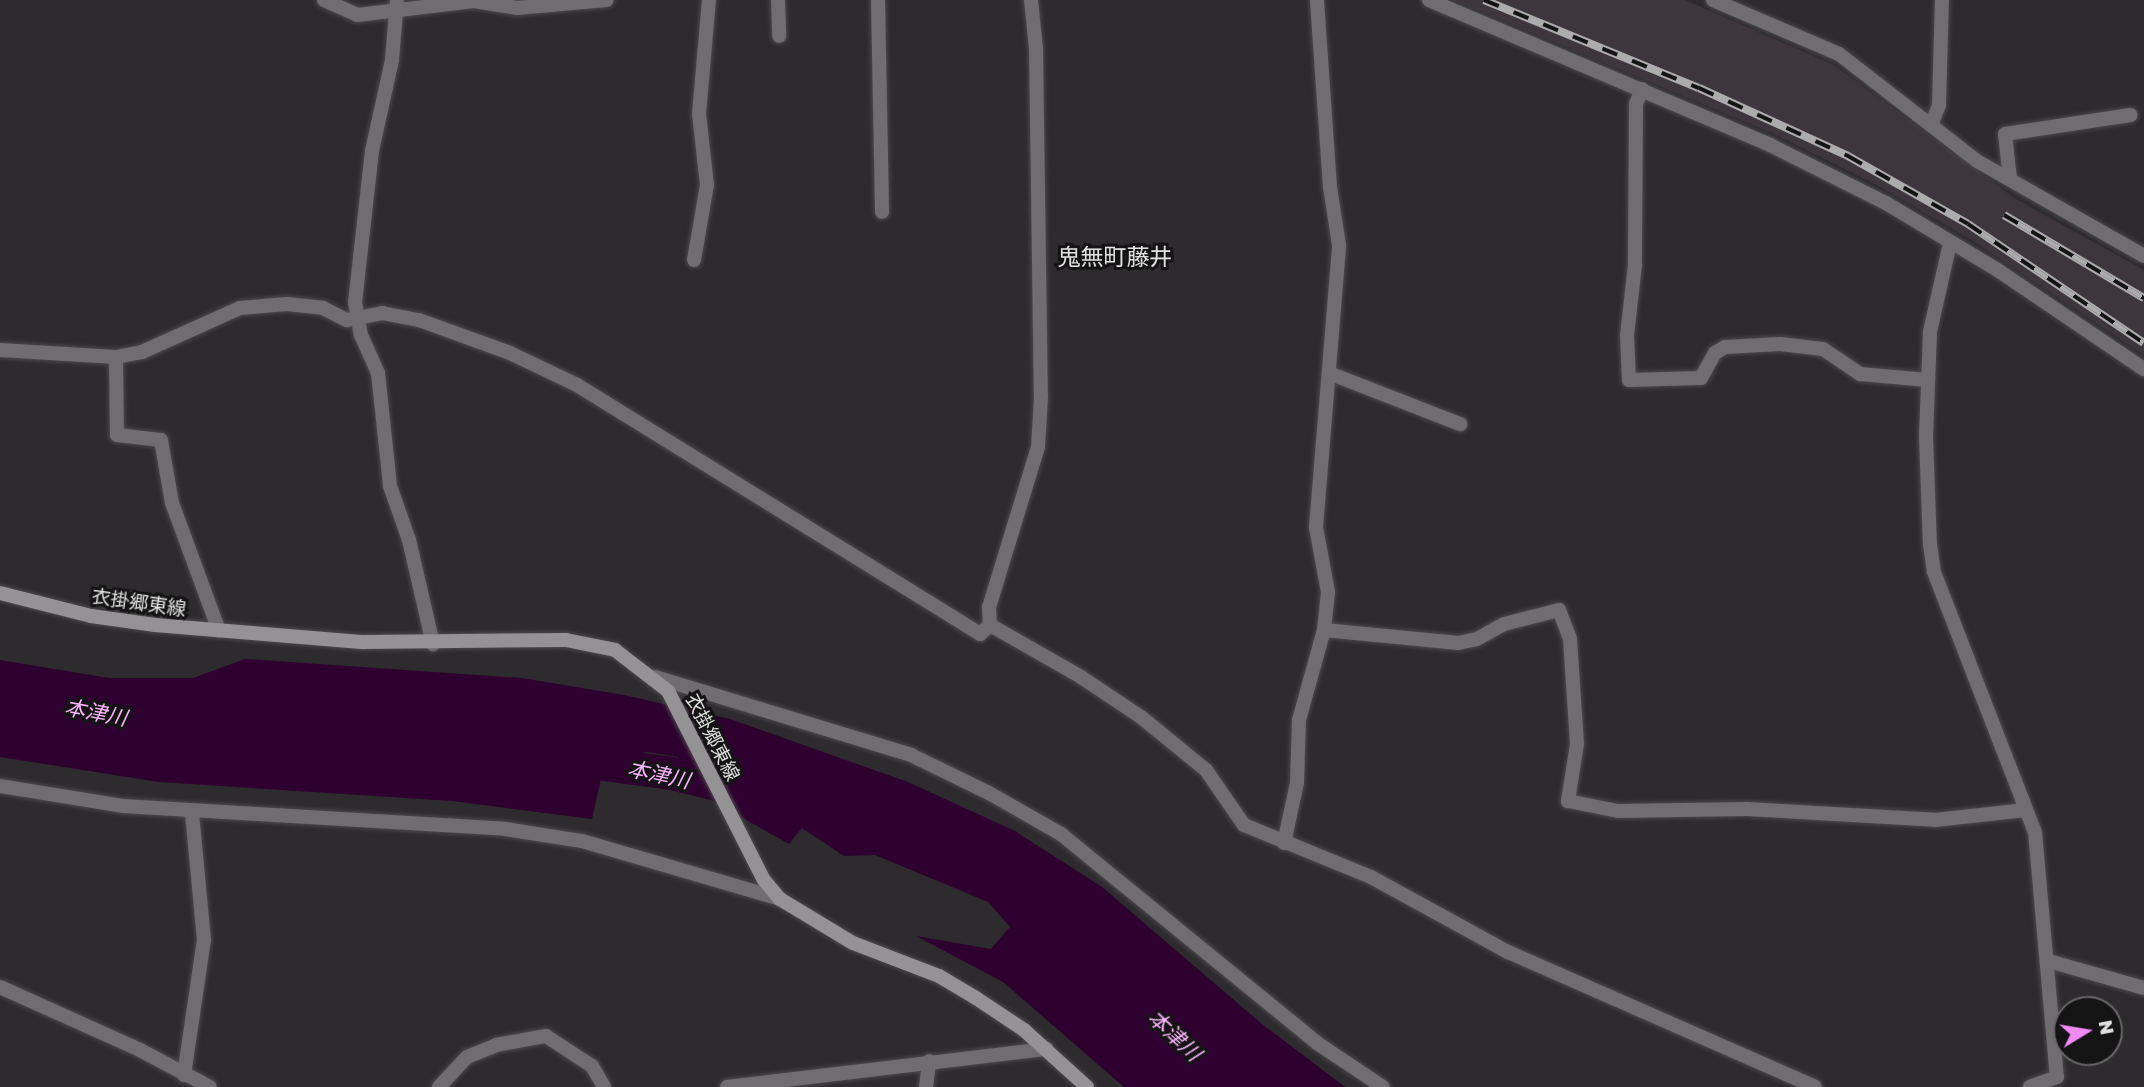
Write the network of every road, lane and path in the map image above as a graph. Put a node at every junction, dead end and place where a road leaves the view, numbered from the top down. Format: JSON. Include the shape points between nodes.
{"nodes":[{"id":1,"x":324,"y":0,"type":"edge"},
{"id":2,"x":607,"y":0,"type":"edge"},
{"id":3,"x":709,"y":0,"type":"edge"},
{"id":4,"x":778,"y":0,"type":"edge"},
{"id":5,"x":877,"y":0,"type":"edge"},
{"id":6,"x":1031,"y":0,"type":"edge"},
{"id":7,"x":1317,"y":0,"type":"edge"},
{"id":8,"x":1429,"y":0,"type":"edge"},
{"id":9,"x":1713,"y":0,"type":"edge"},
{"id":10,"x":1942,"y":0,"type":"edge"},
{"id":11,"x":397,"y":7,"type":"edge"},
{"id":12,"x":779,"y":36,"type":"dead end"},
{"id":13,"x":1642,"y":89,"type":"junction"},
{"id":14,"x":2131,"y":115,"type":"dead end"},
{"id":15,"x":1931,"y":125,"type":"junction"},
{"id":16,"x":2010,"y":179,"type":"junction"},
{"id":17,"x":882,"y":212,"type":"dead end"},
{"id":18,"x":1950,"y":243,"type":"junction"},
{"id":19,"x":2144,"y":256,"type":"edge"},
{"id":20,"x":694,"y":260,"type":"dead end"},
{"id":21,"x":358,"y":320,"type":"junction"},
{"id":22,"x":0,"y":350,"type":"edge"},
{"id":23,"x":116,"y":357,"type":"junction"},
{"id":24,"x":2144,"y":369,"type":"edge"},
{"id":25,"x":1329,"y":373,"type":"junction"},
{"id":26,"x":1928,"y":380,"type":"junction"},
{"id":27,"x":1460,"y":424,"type":"dead end"},
{"id":28,"x":0,"y":593,"type":"edge"},
{"id":29,"x":990,"y":625,"type":"junction"},
{"id":30,"x":1324,"y":630,"type":"junction"},
{"id":31,"x":219,"y":631,"type":"junction"},
{"id":32,"x":433,"y":644,"type":"junction"},
{"id":33,"x":655,"y":677,"type":"junction"},
{"id":34,"x":0,"y":786,"type":"edge"},
{"id":35,"x":2025,"y":810,"type":"junction"},
{"id":36,"x":192,"y":812,"type":"junction"},
{"id":37,"x":1284,"y":843,"type":"junction"},
{"id":38,"x":780,"y":899,"type":"junction"},
{"id":39,"x":2048,"y":961,"type":"junction"},
{"id":40,"x":0,"y":987,"type":"edge"},
{"id":41,"x":2144,"y":988,"type":"edge"},
{"id":42,"x":1047,"y":1049,"type":"junction"},
{"id":43,"x":929,"y":1061,"type":"junction"},
{"id":44,"x":184,"y":1074,"type":"junction"},
{"id":45,"x":209,"y":1087,"type":"edge"},
{"id":46,"x":439,"y":1087,"type":"edge"},
{"id":47,"x":604,"y":1087,"type":"edge"},
{"id":48,"x":727,"y":1087,"type":"edge"},
{"id":49,"x":926,"y":1087,"type":"edge"},
{"id":50,"x":1087,"y":1087,"type":"edge"},
{"id":51,"x":1383,"y":1087,"type":"edge"},
{"id":52,"x":1815,"y":1087,"type":"edge"},
{"id":53,"x":2030,"y":1087,"type":"edge"}],
"edges":[{"from":1,"to":11,"type":"street","via":[[357,15]]},
{"from":2,"to":11,"type":"street","via":[[517,8],[474,1]]},
{"from":3,"to":20,"type":"street","via":[[699,114],[707,185]]},
{"from":4,"to":12,"type":"street"},
{"from":5,"to":17,"type":"street"},
{"from":6,"to":29,"type":"street","via":[[1036,48],[1038,447],[989,607]]},
{"from":7,"to":25,"type":"street","via":[[1330,187],[1339,245]]},
{"from":8,"to":13,"type":"street"},
{"from":9,"to":15,"type":"street","via":[[1839,54]]},
{"from":10,"to":15,"type":"street","via":[[1939,105]]},
{"from":11,"to":21,"type":"street","via":[[372,151],[356,281]]},
{"from":13,"to":18,"type":"street","via":[[1886,203]]},
{"from":13,"to":26,"type":"street","via":[[1636,103],[1629,380],[1701,378],[1715,353],[1725,347],[1780,344],[1824,349],[1860,374]]},
{"from":14,"to":16,"type":"street","via":[[2004,134]]},
{"from":15,"to":16,"type":"street"},
{"from":16,"to":19,"type":"street"},
{"from":18,"to":24,"type":"street"},
{"from":18,"to":26,"type":"street","via":[[1930,332]]},
{"from":21,"to":23,"type":"street","via":[[323,308],[287,304],[240,308],[142,352]]},
{"from":21,"to":29,"type":"street","via":[[382,313],[419,320],[510,353],[577,386],[980,634]]},
{"from":21,"to":32,"type":"street","via":[[378,373],[390,486],[409,540]]},
{"from":22,"to":23,"type":"street"},
{"from":23,"to":31,"type":"street","via":[[117,435],[161,440],[172,503]]},
{"from":25,"to":27,"type":"street"},
{"from":25,"to":30,"type":"street","via":[[1316,527],[1328,592]]},
{"from":26,"to":35,"type":"street","via":[[1926,438],[1934,572]]},
{"from":28,"to":31,"type":"main road","name":"衣掛郷東線","via":[[92,616]]},
{"from":29,"to":37,"type":"street","via":[[1140,717],[1206,770],[1244,825]]},
{"from":30,"to":35,"type":"street","via":[[1458,643],[1477,639],[1504,624],[1559,610],[1570,639],[1577,744],[1568,801],[1618,811],[1747,808],[1935,820]]},
{"from":30,"to":37,"type":"street","via":[[1299,720],[1297,783]]},
{"from":31,"to":32,"type":"main road","name":"衣掛郷東線"},
{"from":32,"to":33,"type":"main road","name":"衣掛郷東線","via":[[566,640],[615,650]]},
{"from":33,"to":38,"type":"main road","name":"衣掛郷東線","via":[[668,691],[764,880]]},
{"from":33,"to":51,"type":"street","via":[[911,755],[989,793],[1061,834],[1317,1043]]},
{"from":34,"to":36,"type":"street","via":[[81,801]]},
{"from":35,"to":39,"type":"street","via":[[2035,832]]},
{"from":36,"to":38,"type":"street","via":[[505,829],[582,841]]},
{"from":36,"to":44,"type":"street","via":[[204,940]]},
{"from":37,"to":52,"type":"street","via":[[1371,877],[1508,953]]},
{"from":38,"to":42,"type":"main road","name":"衣掛郷東線","via":[[853,943],[939,976]]},
{"from":39,"to":41,"type":"street"},
{"from":39,"to":53,"type":"street","via":[[2057,1077]]},
{"from":40,"to":44,"type":"street"},
{"from":42,"to":43,"type":"street"},
{"from":42,"to":50,"type":"main road","name":"衣掛郷東線"},
{"from":43,"to":48,"type":"street"},
{"from":43,"to":49,"type":"street"},
{"from":44,"to":45,"type":"street"},
{"from":46,"to":47,"type":"street","via":[[467,1057],[496,1045],[546,1036],[592,1066]]}]}
